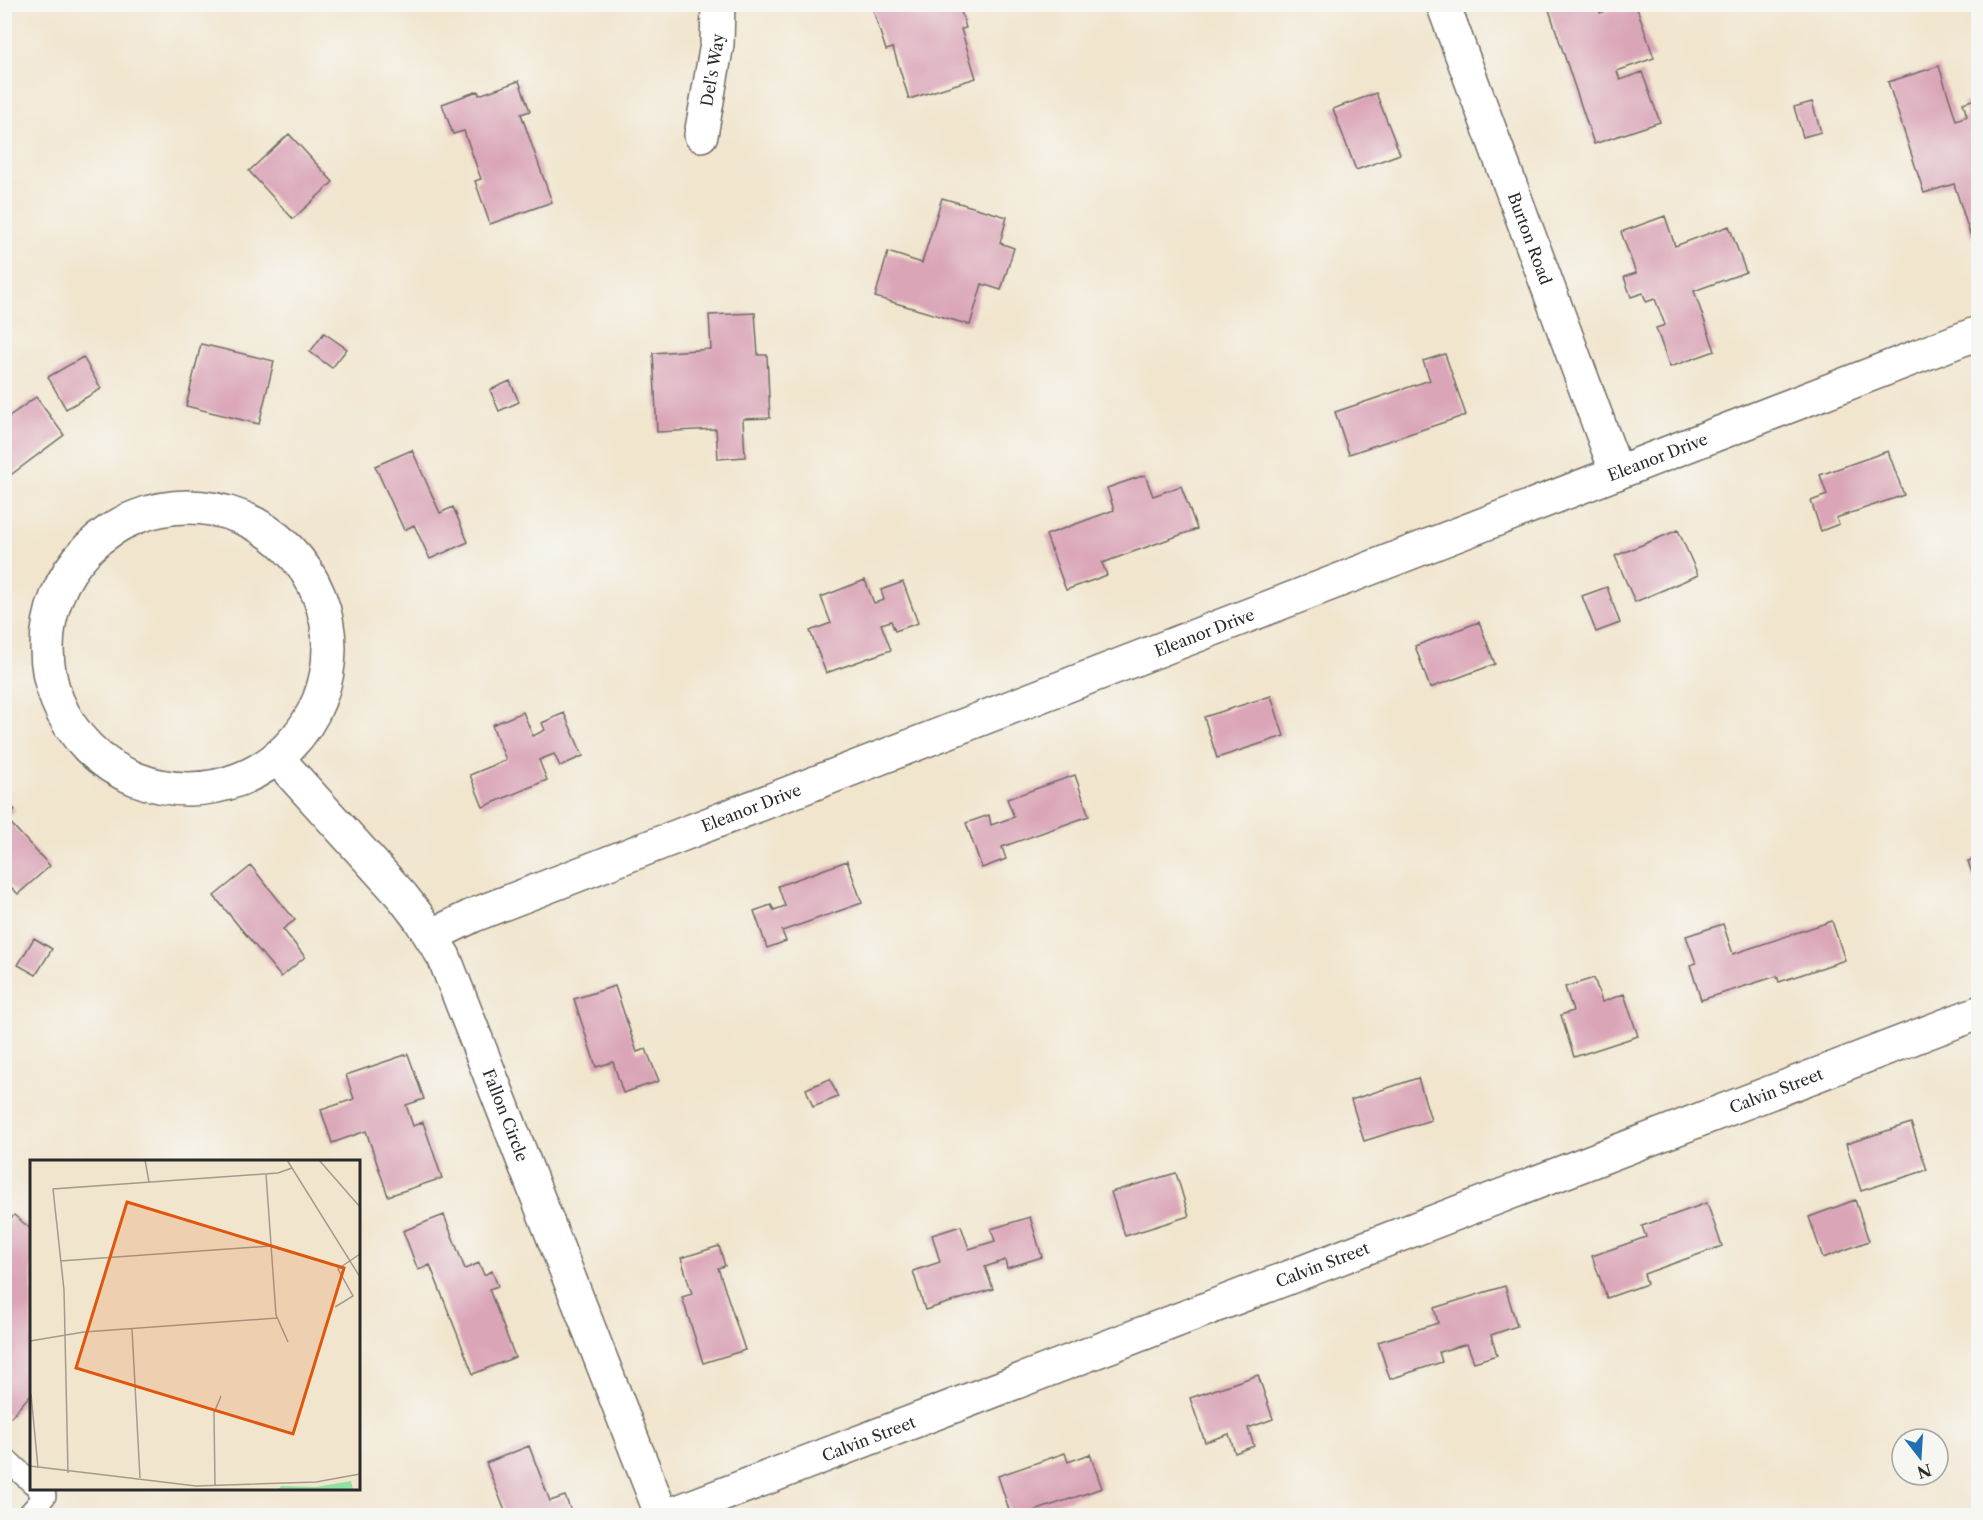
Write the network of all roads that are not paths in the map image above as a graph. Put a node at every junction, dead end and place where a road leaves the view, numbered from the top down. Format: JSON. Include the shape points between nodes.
{"nodes":[{"id":1,"x":718,"y":4,"type":"edge"},
{"id":2,"x":1443,"y":4,"type":"edge"},
{"id":3,"x":701,"y":135,"type":"dead end"},
{"id":4,"x":1978,"y":333,"type":"edge"},
{"id":5,"x":1617,"y":472,"type":"junction"},
{"id":6,"x":276,"y":758,"type":"junction"},
{"id":7,"x":431,"y":936,"type":"junction"},
{"id":8,"x":1978,"y":1013,"type":"edge"},
{"id":9,"x":4,"y":1457,"type":"edge"},
{"id":10,"x":30,"y":1481,"type":"edge"},
{"id":11,"x":39,"y":1490,"type":"edge"},
{"id":12,"x":27,"y":1515,"type":"edge"},
{"id":13,"x":662,"y":1515,"type":"edge"},
{"id":14,"x":667,"y":1515,"type":"edge"}],
"edges":[{"from":1,"to":3,"type":"street","name":"Del's Way","via":[[717,44]]},
{"from":2,"to":5,"type":"street","name":"Burton Road"},
{"from":4,"to":5,"type":"street","name":"Eleanor Drive"},
{"from":5,"to":7,"type":"street","name":"Eleanor Drive","via":[[497,906]]},
{"from":6,"to":6,"type":"street","via":[[291,745],[314,713],[327,675],[327,616],[301,562],[273,534],[219,510],[160,509],[105,534],[66,577],[51,614],[49,671],[70,726],[111,767],[166,788],[224,784]]},
{"from":6,"to":7,"type":"street","name":"Fallon Circle","via":[[402,896]]},
{"from":7,"to":13,"type":"street","name":"Fallon Circle","via":[[464,1003]]},
{"from":8,"to":14,"type":"street","name":"Calvin Street"},
{"from":9,"to":10,"type":"lane"},
{"from":11,"to":12,"type":"lane","via":[[45,1496]]}]}
